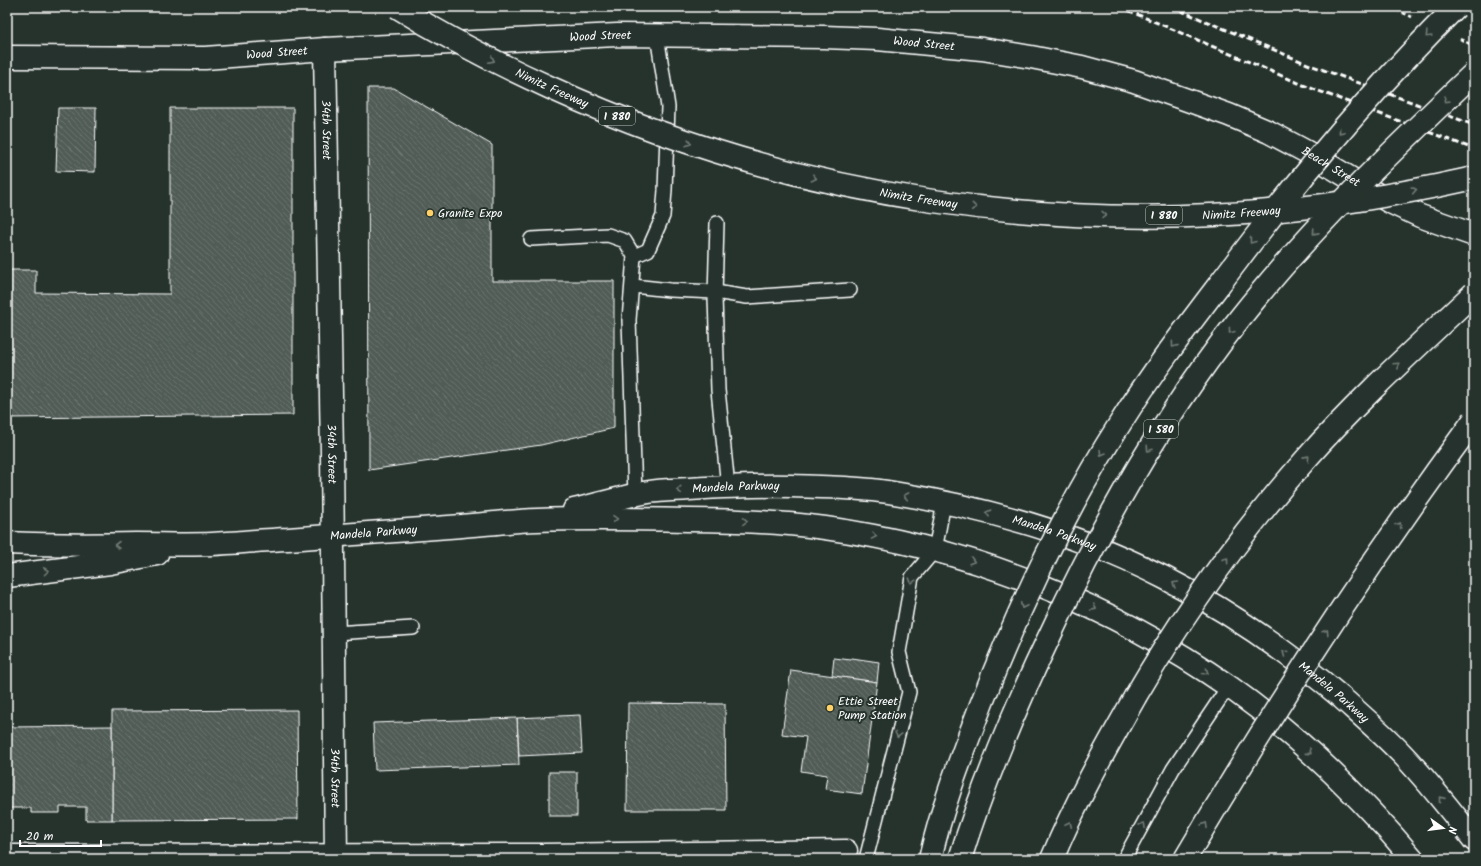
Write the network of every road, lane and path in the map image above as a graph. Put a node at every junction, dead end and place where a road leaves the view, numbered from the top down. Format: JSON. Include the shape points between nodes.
{"nodes":[{"id":1,"x":397,"y":7,"type":"edge"},
{"id":2,"x":1456,"y":7,"type":"edge"},
{"id":3,"x":657,"y":35,"type":"junction"},
{"id":4,"x":325,"y":49,"type":"junction"},
{"id":5,"x":7,"y":57,"type":"edge"},
{"id":6,"x":1474,"y":73,"type":"edge"},
{"id":7,"x":1188,"y":99,"type":"joint"},
{"id":8,"x":1474,"y":178,"type":"edge"},
{"id":9,"x":717,"y":222,"type":"dead end"},
{"id":10,"x":1474,"y":234,"type":"edge"},
{"id":11,"x":531,"y":239,"type":"dead end"},
{"id":12,"x":634,"y":256,"type":"junction"},
{"id":13,"x":633,"y":286,"type":"junction"},
{"id":14,"x":850,"y":290,"type":"dead end"},
{"id":15,"x":715,"y":292,"type":"junction"},
{"id":16,"x":1474,"y":292,"type":"edge"},
{"id":17,"x":1474,"y":420,"type":"edge"},
{"id":18,"x":728,"y":487,"type":"junction"},
{"id":19,"x":635,"y":496,"type":"junction"},
{"id":20,"x":944,"y":503,"type":"junction"},
{"id":21,"x":534,"y":520,"type":"junction"},
{"id":22,"x":332,"y":536,"type":"junction"},
{"id":23,"x":7,"y":543,"type":"edge"},
{"id":24,"x":212,"y":544,"type":"junction"},
{"id":25,"x":935,"y":550,"type":"junction"},
{"id":26,"x":7,"y":576,"type":"edge"},
{"id":27,"x":413,"y":628,"type":"dead end"},
{"id":28,"x":334,"y":633,"type":"junction"},
{"id":29,"x":1228,"y":687,"type":"junction"},
{"id":30,"x":1474,"y":840,"type":"edge"},
{"id":31,"x":758,"y":855,"type":"edge"},
{"id":32,"x":856,"y":855,"type":"edge"},
{"id":33,"x":7,"y":856,"type":"edge"},
{"id":34,"x":336,"y":857,"type":"edge"},
{"id":35,"x":544,"y":857,"type":"edge"},
{"id":36,"x":930,"y":859,"type":"edge"},
{"id":37,"x":960,"y":859,"type":"edge"},
{"id":38,"x":1052,"y":859,"type":"edge"},
{"id":39,"x":1124,"y":859,"type":"edge"},
{"id":40,"x":1185,"y":859,"type":"edge"},
{"id":41,"x":1413,"y":859,"type":"edge"}],
"edges":[{"from":1,"to":8,"type":"main road","name":"Nimitz Freeway","number":"I 880","one_way":true,"bridge":true,"via":[[520,73],[627,120],[683,141],[748,161],[853,187],[911,197],[1027,212],[1147,216],[1207,214],[1324,205]]},
{"from":2,"to":36,"type":"main road","one_way":true,"bridge":true,"via":[[1369,98],[1293,188],[1192,320],[1121,422],[1090,472],[1062,524],[990,682],[948,792]]},
{"from":3,"to":4,"type":"main road","name":"Wood Street"},
{"from":3,"to":7,"type":"main road","name":"Wood Street","via":[[877,39],[975,48],[1082,67]]},
{"from":3,"to":12,"type":"lane","via":[[668,107],[665,190],[662,216],[648,250]]},
{"from":4,"to":5,"type":"main road","name":"Wood Street","via":[[205,58]]},
{"from":4,"to":22,"type":"main road","name":"34th Street"},
{"from":6,"to":37,"type":"main road","number":"I 580","one_way":true,"bridge":true,"via":[[1366,178],[1280,270],[1240,318],[1169,417],[1136,468],[1077,577],[1021,696]]},
{"from":7,"to":10,"type":"main road","name":"Beach Street","via":[[1268,132],[1390,202],[1420,216]]},
{"from":9,"to":15,"type":"lane"},
{"from":11,"to":12,"type":"lane","via":[[608,235],[625,241]]},
{"from":12,"to":13,"type":"lane"},
{"from":13,"to":15,"type":"lane"},
{"from":13,"to":19,"type":"lane","via":[[629,320]]},
{"from":14,"to":15,"type":"lane","via":[[747,297]]},
{"from":15,"to":18,"type":"lane","via":[[718,390]]},
{"from":38,"to":16,"type":"main road","one_way":true,"bridge":true,"via":[[1106,748],[1138,691],[1172,635],[1232,550],[1306,459],[1347,415]]},
{"from":40,"to":17,"type":"main road","one_way":true,"bridge":true,"via":[[1273,713],[1344,604]]},
{"from":18,"to":19,"type":"main road","name":"Mandela Parkway","one_way":true,"via":[[649,492]]},
{"from":20,"to":18,"type":"main road","name":"Mandela Parkway","one_way":true,"via":[[887,492],[828,487]]},
{"from":19,"to":21,"type":"main road","name":"Mandela Parkway"},
{"from":20,"to":25,"type":"lane"},
{"from":30,"to":20,"type":"main road","name":"Mandela Parkway","one_way":true,"via":[[1401,753],[1316,676],[1266,639],[1165,578],[1112,554],[1003,517]]},
{"from":21,"to":22,"type":"main road","name":"Mandela Parkway"},
{"from":21,"to":25,"type":"main road","name":"Mandela Parkway","one_way":true,"via":[[625,518],[766,522],[880,537]]},
{"from":22,"to":24,"type":"main road","name":"Mandela Parkway"},
{"from":22,"to":28,"type":"main road","name":"34th Street"},
{"from":24,"to":23,"type":"main road","name":"Mandela Parkway","one_way":true},
{"from":26,"to":24,"type":"main road","name":"Mandela Parkway","one_way":true,"via":[[110,563]]},
{"from":25,"to":29,"type":"main road","name":"Mandela Parkway","one_way":true,"via":[[1039,584],[1090,606],[1138,630]]},
{"from":25,"to":32,"type":"lane","one_way":true,"via":[[912,577],[899,652],[909,692]]},
{"from":27,"to":28,"type":"lane"},
{"from":28,"to":34,"type":"main road","name":"34th Street"},
{"from":39,"to":29,"type":"lane","one_way":true,"via":[[1173,769]]},
{"from":29,"to":41,"type":"main road","name":"Mandela Parkway","one_way":true,"via":[[1316,758],[1356,796]]},
{"from":31,"to":32,"type":"main road"},
{"from":31,"to":35,"type":"main road"},
{"from":33,"to":34,"type":"main road"},
{"from":34,"to":35,"type":"main road"}]}
